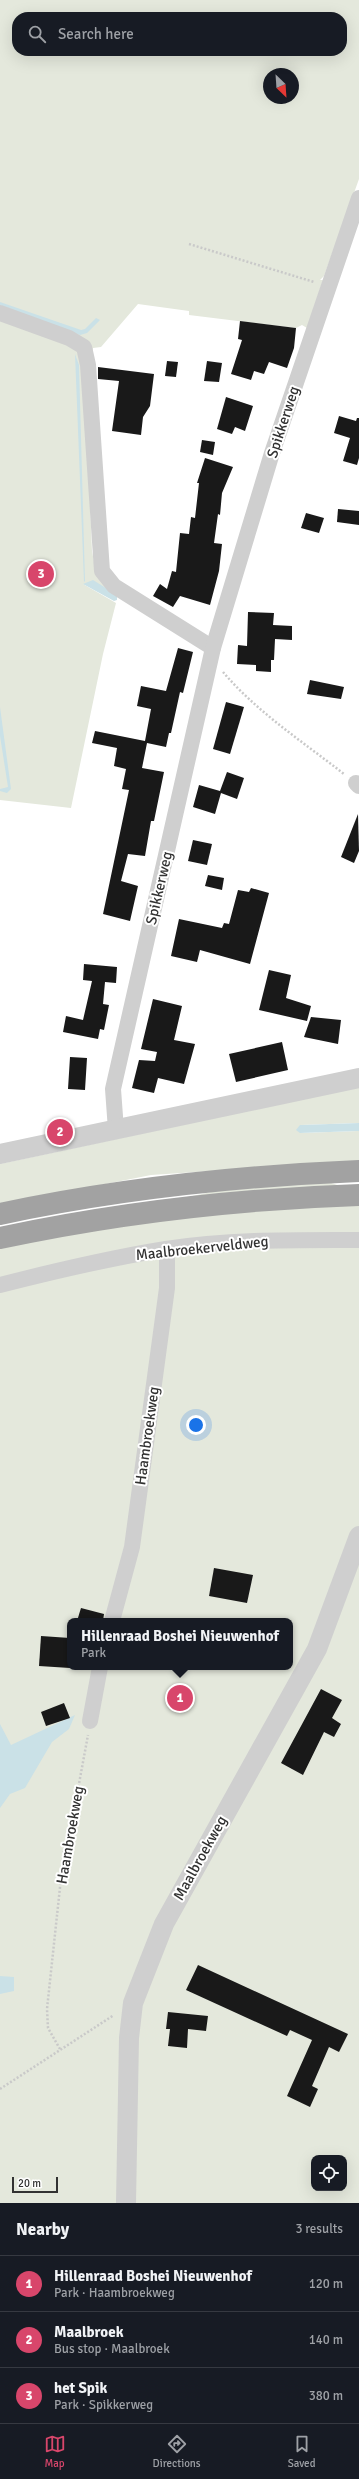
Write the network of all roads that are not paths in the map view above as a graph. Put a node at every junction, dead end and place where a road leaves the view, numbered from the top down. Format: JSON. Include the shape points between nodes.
{"nodes":[{"id":1,"x":359,"y":198,"type":"edge"},
{"id":2,"x":0,"y":312,"type":"edge"},
{"id":3,"x":212,"y":656,"type":"junction"},
{"id":4,"x":359,"y":1078,"type":"edge"},
{"id":5,"x":116,"y":1130,"type":"junction"},
{"id":6,"x":0,"y":1154,"type":"edge"},
{"id":7,"x":359,"y":1171,"type":"edge"},
{"id":8,"x":359,"y":1195,"type":"edge"},
{"id":9,"x":0,"y":1214,"type":"edge"},
{"id":10,"x":0,"y":1238,"type":"edge"},
{"id":11,"x":359,"y":1240,"type":"edge"},
{"id":12,"x":167,"y":1249,"type":"junction"},
{"id":13,"x":0,"y":1284,"type":"edge"},
{"id":14,"x":359,"y":1536,"type":"edge"},
{"id":15,"x":113,"y":1618,"type":"edge"},
{"id":16,"x":99,"y":1670,"type":"edge"},
{"id":17,"x":90,"y":1720,"type":"road end"},
{"id":18,"x":126,"y":2203,"type":"edge"}],
"edges":[{"from":1,"to":3,"type":"street","name":"Spikkerweg","via":[[270,460]]},
{"from":2,"to":3,"type":"street","via":[[68,338],[84,347],[88,365],[102,572],[114,586]]},
{"from":3,"to":5,"type":"street","name":"Spikkerweg","via":[[113,1089]]},
{"from":4,"to":5,"type":"street"},
{"from":5,"to":6,"type":"street"},
{"from":7,"to":9,"type":"highway","via":[[168,1187]]},
{"from":8,"to":10,"type":"highway","via":[[276,1199],[177,1209]]},
{"from":11,"to":12,"type":"street","name":"Maalbroekerveldweg","via":[[263,1240]]},
{"from":12,"to":13,"type":"street","name":"Maalbroekerveldweg"},
{"from":12,"to":15,"type":"street","name":"Haambroekweg","via":[[167,1288],[132,1547]]},
{"from":14,"to":18,"type":"street","name":"Maalbroekweg","via":[[317,1649],[164,1924],[133,2003],[129,2038]]},
{"from":16,"to":17,"type":"street"}]}
